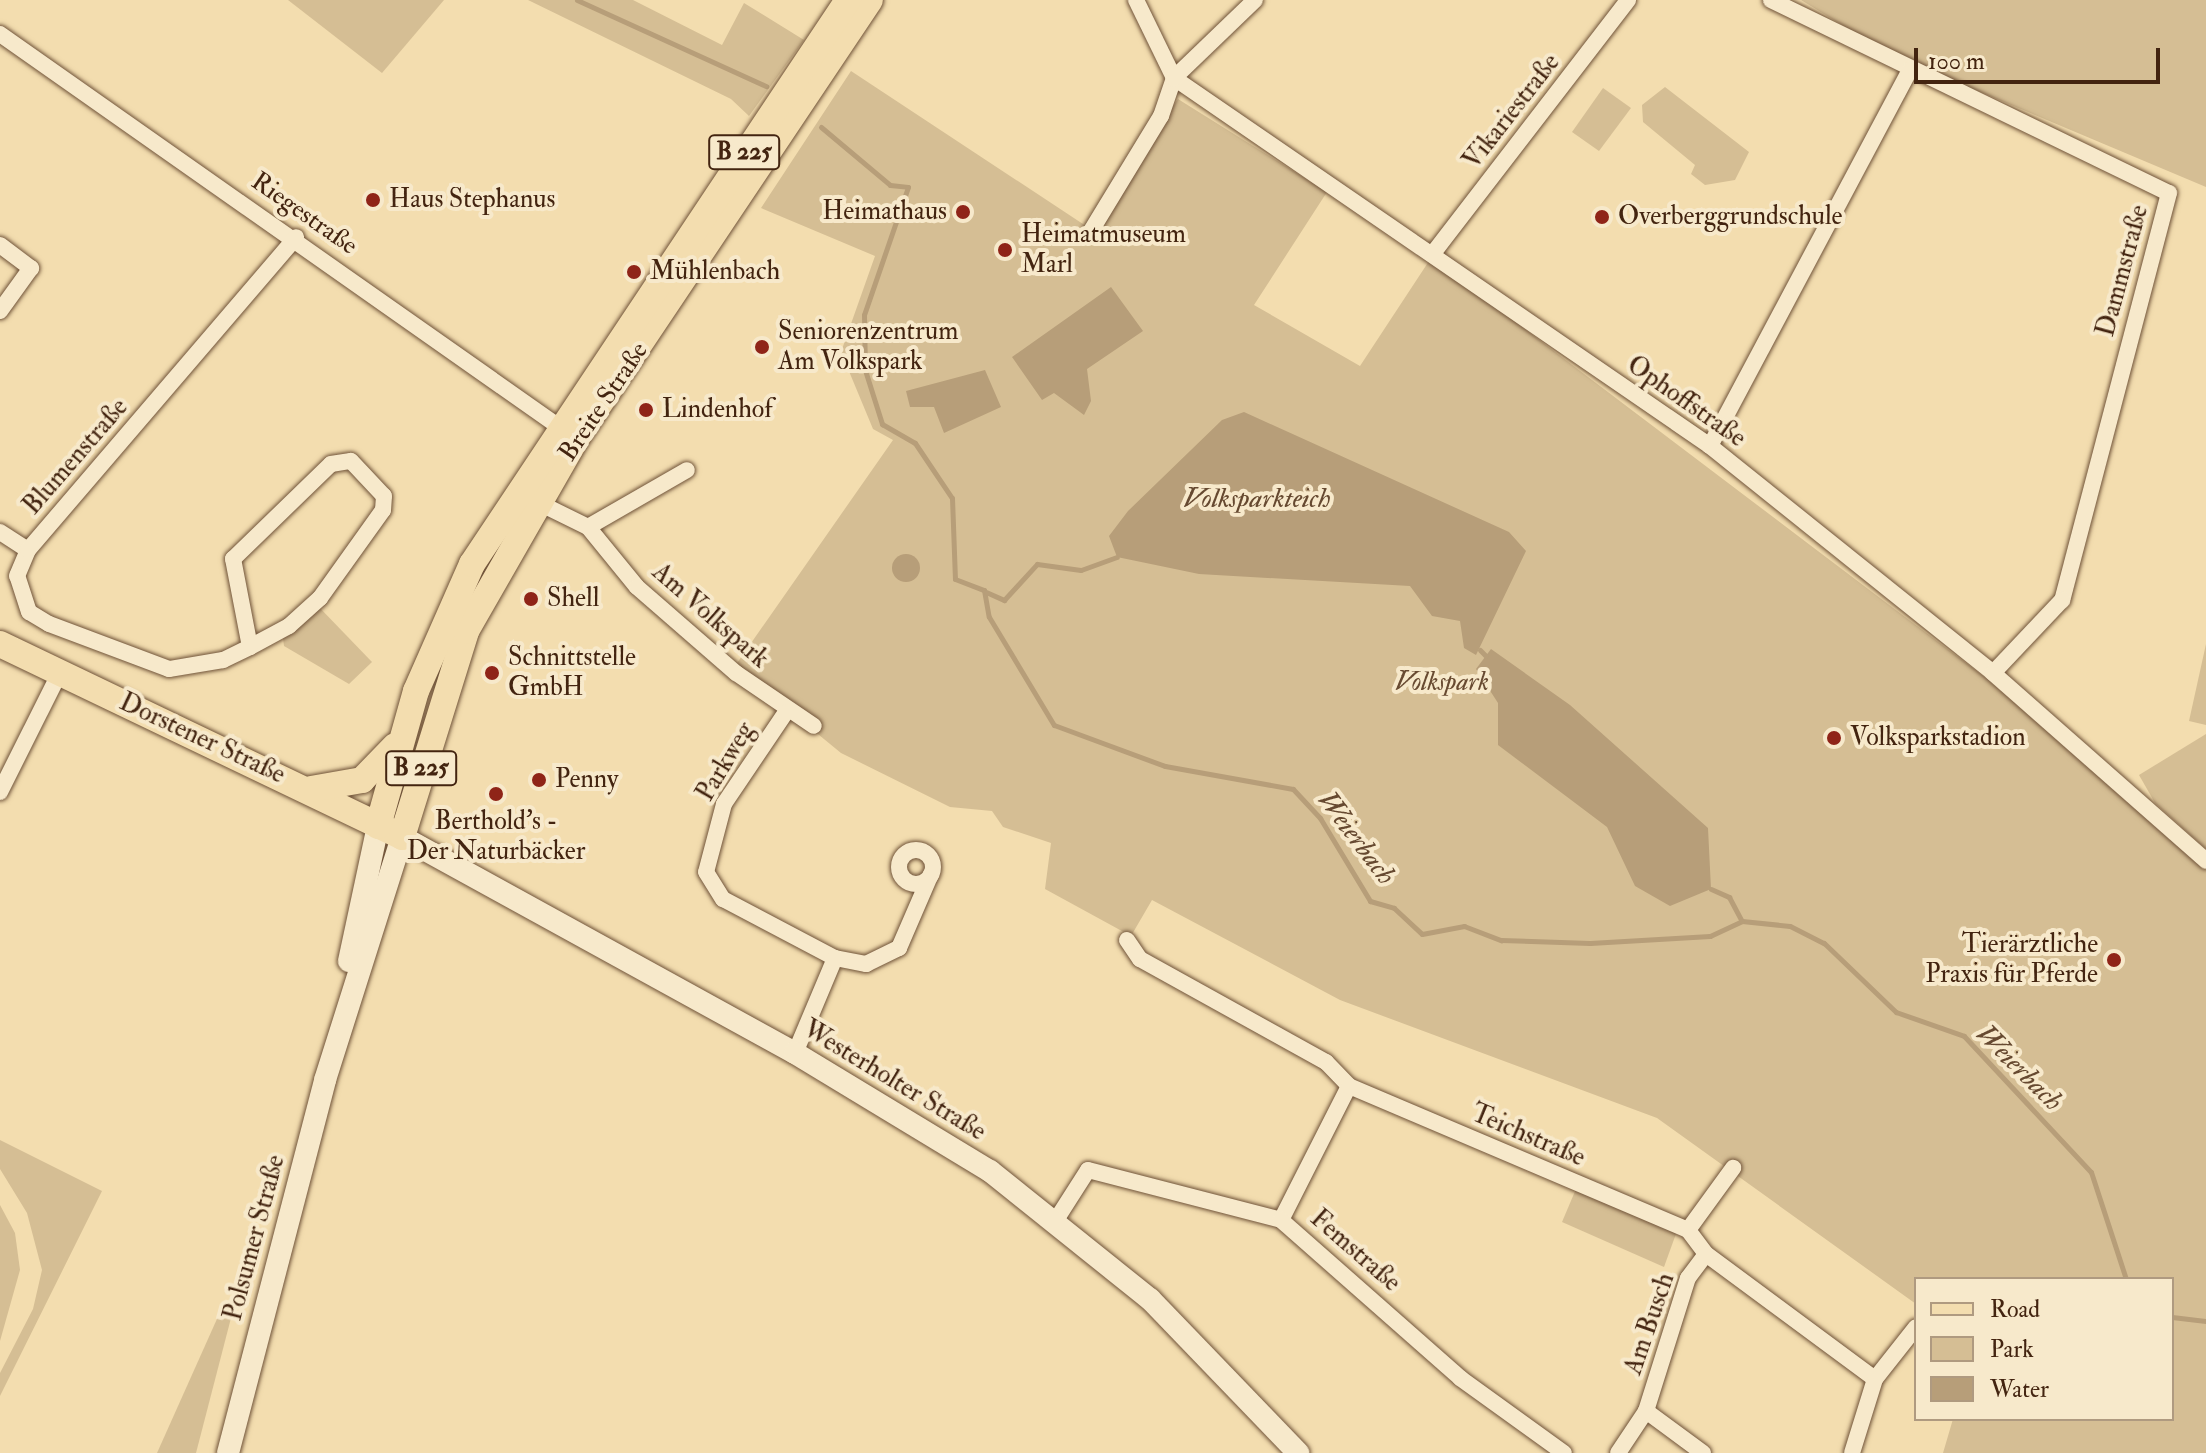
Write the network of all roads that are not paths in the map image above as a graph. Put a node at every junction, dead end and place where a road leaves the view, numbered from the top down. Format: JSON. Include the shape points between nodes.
{"nodes":[{"id":1,"x":848,"y":0,"type":"edge"},
{"id":2,"x":870,"y":0,"type":"edge"},
{"id":3,"x":1136,"y":0,"type":"edge"},
{"id":4,"x":1255,"y":0,"type":"edge"},
{"id":5,"x":1628,"y":0,"type":"edge"},
{"id":6,"x":1771,"y":0,"type":"edge"},
{"id":7,"x":0,"y":34,"type":"edge"},
{"id":8,"x":1910,"y":70,"type":"junction"},
{"id":9,"x":1174,"y":78,"type":"junction"},
{"id":10,"x":1091,"y":231,"type":"dead end"},
{"id":11,"x":296,"y":237,"type":"junction"},
{"id":12,"x":0,"y":245,"type":"edge"},
{"id":13,"x":1434,"y":252,"type":"junction"},
{"id":14,"x":0,"y":311,"type":"edge"},
{"id":15,"x":569,"y":434,"type":"junction"},
{"id":16,"x":1710,"y":446,"type":"junction"},
{"id":17,"x":687,"y":470,"type":"dead end"},
{"id":18,"x":529,"y":497,"type":"junction"},
{"id":19,"x":588,"y":527,"type":"junction"},
{"id":20,"x":0,"y":532,"type":"edge"},
{"id":21,"x":28,"y":550,"type":"junction"},
{"id":22,"x":0,"y":644,"type":"edge"},
{"id":23,"x":250,"y":647,"type":"junction"},
{"id":24,"x":60,"y":672,"type":"junction"},
{"id":25,"x":1993,"y":673,"type":"junction"},
{"id":26,"x":786,"y":712,"type":"junction"},
{"id":27,"x":814,"y":726,"type":"dead end"},
{"id":28,"x":400,"y":739,"type":"junction"},
{"id":29,"x":311,"y":789,"type":"junction"},
{"id":30,"x":0,"y":792,"type":"edge"},
{"id":31,"x":378,"y":826,"type":"junction"},
{"id":32,"x":402,"y":837,"type":"junction"},
{"id":33,"x":2206,"y":861,"type":"edge"},
{"id":34,"x":931,"y":874,"type":"dead end"},
{"id":35,"x":1127,"y":940,"type":"dead end"},
{"id":36,"x":835,"y":958,"type":"junction"},
{"id":37,"x":337,"y":1037,"type":"junction"},
{"id":38,"x":795,"y":1053,"type":"junction"},
{"id":39,"x":1349,"y":1086,"type":"junction"},
{"id":40,"x":1733,"y":1168,"type":"dead end"},
{"id":41,"x":1056,"y":1220,"type":"junction"},
{"id":42,"x":1281,"y":1220,"type":"junction"},
{"id":43,"x":1688,"y":1230,"type":"junction"},
{"id":44,"x":1706,"y":1254,"type":"junction"},
{"id":45,"x":1914,"y":1330,"type":"edge"},
{"id":46,"x":1875,"y":1379,"type":"junction"},
{"id":47,"x":1646,"y":1411,"type":"junction"},
{"id":48,"x":228,"y":1453,"type":"edge"},
{"id":49,"x":1298,"y":1453,"type":"edge"},
{"id":50,"x":1563,"y":1453,"type":"edge"},
{"id":51,"x":1618,"y":1453,"type":"edge"},
{"id":52,"x":1703,"y":1453,"type":"edge"},
{"id":53,"x":1852,"y":1453,"type":"edge"}],
"edges":[{"from":1,"to":15,"type":"main road","name":"Breite Straße","number":"B 225"},
{"from":2,"to":15,"type":"main road","name":"Breite Straße","number":"B 225"},
{"from":3,"to":9,"type":"street"},
{"from":4,"to":9,"type":"street"},
{"from":5,"to":13,"type":"street","name":"Vikariestraße"},
{"from":6,"to":8,"type":"street","name":"Dammstraße"},
{"from":7,"to":11,"type":"street","name":"Riegestraße"},
{"from":8,"to":16,"type":"street"},
{"from":8,"to":25,"type":"street","name":"Dammstraße","via":[[2169,193],[2062,600]]},
{"from":9,"to":10,"type":"street","via":[[1161,116]]},
{"from":9,"to":13,"type":"street","name":"Ophoffstraße"},
{"from":11,"to":15,"type":"street","name":"Riegestraße"},
{"from":11,"to":21,"type":"street","name":"Blumenstraße"},
{"from":12,"to":14,"type":"street","via":[[31,268]]},
{"from":13,"to":16,"type":"street","name":"Ophoffstraße"},
{"from":15,"to":18,"type":"main road","name":"Breite Straße","number":"B 225"},
{"from":16,"to":25,"type":"street","name":"Ophoffstraße"},
{"from":17,"to":19,"type":"street"},
{"from":18,"to":19,"type":"street","name":"Am Volkspark"},
{"from":18,"to":28,"type":"main road","name":"Breite Straße","number":"B 225","via":[[444,619]]},
{"from":18,"to":32,"type":"main road","name":"Breite Straße","number":"B 225","via":[[466,631]]},
{"from":19,"to":26,"type":"street","name":"Am Volkspark","via":[[637,587]]},
{"from":20,"to":21,"type":"street"},
{"from":21,"to":23,"type":"street","name":"Blumenstraße","via":[[19,593],[29,612],[49,624],[169,669],[196,667]]},
{"from":22,"to":24,"type":"main road","name":"Dorstener Straße"},
{"from":23,"to":23,"type":"street","name":"Blumenstraße","via":[[233,559],[331,464],[351,461],[384,496],[383,510],[320,598]]},
{"from":24,"to":29,"type":"main road","name":"Dorstener Straße"},
{"from":24,"to":30,"type":"street"},
{"from":25,"to":33,"type":"street","name":"Ophoffstraße"},
{"from":26,"to":27,"type":"street","name":"Am Volkspark"},
{"from":26,"to":36,"type":"street","name":"Parkweg","via":[[724,804],[706,872],[723,899]]},
{"from":28,"to":29,"type":"main road","via":[[362,780]]},
{"from":28,"to":31,"type":"main road","name":"Breite Straße","number":"B 225"},
{"from":29,"to":31,"type":"main road","name":"Dorstener Straße"},
{"from":31,"to":32,"type":"main road","name":"Dorstener Straße"},
{"from":31,"to":37,"type":"main road","name":"Polsumer Straße"},
{"from":32,"to":37,"type":"main road","name":"Polsumer Straße"},
{"from":32,"to":38,"type":"main road","name":"Westerholter Straße"},
{"from":34,"to":36,"type":"street","name":"Parkweg","via":[[899,948],[866,964]]},
{"from":35,"to":39,"type":"street","name":"Teichstraße","via":[[1140,959],[1326,1062]]},
{"from":36,"to":38,"type":"street"},
{"from":37,"to":48,"type":"main road","name":"Polsumer Straße"},
{"from":38,"to":41,"type":"main road","name":"Westerholter Straße","via":[[931,1133]]},
{"from":39,"to":42,"type":"street"},
{"from":39,"to":43,"type":"street","name":"Teichstraße"},
{"from":40,"to":43,"type":"street"},
{"from":41,"to":42,"type":"street","name":"Femstraße","via":[[1088,1170]]},
{"from":41,"to":49,"type":"main road","name":"Westerholter Straße","via":[[1198,1344]]},
{"from":42,"to":50,"type":"street","name":"Femstraße","via":[[1460,1378]]},
{"from":43,"to":44,"type":"street"},
{"from":44,"to":46,"type":"street"},
{"from":44,"to":47,"type":"street","name":"Am Busch","via":[[1688,1278]]},
{"from":45,"to":46,"type":"street"},
{"from":46,"to":53,"type":"street"},
{"from":47,"to":51,"type":"street","name":"Am Busch"},
{"from":47,"to":52,"type":"street","name":"Am Busch"}]}
